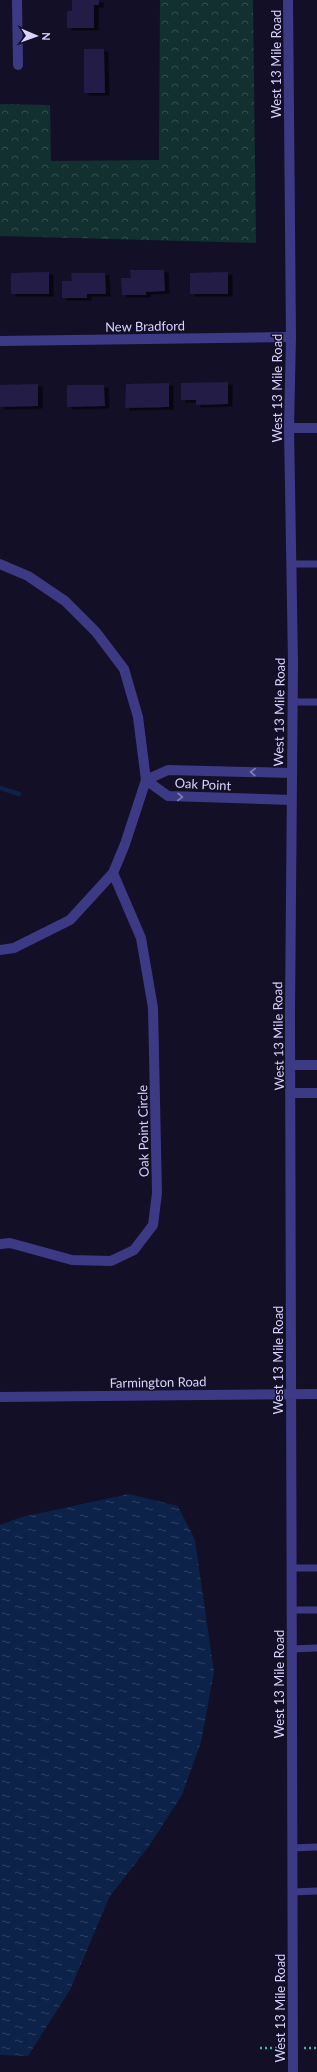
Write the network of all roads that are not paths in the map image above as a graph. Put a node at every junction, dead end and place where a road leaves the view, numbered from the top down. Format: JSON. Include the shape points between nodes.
{"nodes":[{"id":1,"x":18,"y":0,"type":"edge"},
{"id":2,"x":288,"y":0,"type":"edge"},
{"id":3,"x":18,"y":66,"type":"dead end"},
{"id":4,"x":290,"y":337,"type":"junction"},
{"id":5,"x":0,"y":341,"type":"edge"},
{"id":6,"x":289,"y":428,"type":"junction"},
{"id":7,"x":317,"y":428,"type":"edge"},
{"id":8,"x":0,"y":564,"type":"edge"},
{"id":9,"x":292,"y":564,"type":"junction"},
{"id":10,"x":317,"y":564,"type":"edge"},
{"id":11,"x":293,"y":702,"type":"junction"},
{"id":12,"x":317,"y":702,"type":"edge"},
{"id":13,"x":292,"y":773,"type":"junction"},
{"id":14,"x":146,"y":780,"type":"junction"},
{"id":15,"x":291,"y":800,"type":"junction"},
{"id":16,"x":113,"y":873,"type":"junction"},
{"id":17,"x":0,"y":950,"type":"edge"},
{"id":18,"x":291,"y":1065,"type":"junction"},
{"id":19,"x":317,"y":1065,"type":"edge"},
{"id":20,"x":291,"y":1093,"type":"junction"},
{"id":21,"x":317,"y":1093,"type":"edge"},
{"id":22,"x":0,"y":1244,"type":"edge"},
{"id":23,"x":291,"y":1394,"type":"junction"},
{"id":24,"x":317,"y":1394,"type":"edge"},
{"id":25,"x":0,"y":1397,"type":"edge"},
{"id":26,"x":291,"y":1568,"type":"junction"},
{"id":27,"x":317,"y":1568,"type":"edge"},
{"id":28,"x":291,"y":1610,"type":"junction"},
{"id":29,"x":317,"y":1610,"type":"edge"},
{"id":30,"x":317,"y":1648,"type":"edge"},
{"id":31,"x":292,"y":1649,"type":"junction"},
{"id":32,"x":317,"y":1847,"type":"edge"},
{"id":33,"x":292,"y":1848,"type":"junction"},
{"id":34,"x":317,"y":1891,"type":"edge"},
{"id":35,"x":292,"y":1892,"type":"junction"},
{"id":36,"x":293,"y":2072,"type":"edge"}],
"edges":[{"from":1,"to":3,"type":"street"},
{"from":2,"to":4,"type":"street","name":"West 13 Mile Road"},
{"from":4,"to":5,"type":"street","name":"New Bradford"},
{"from":4,"to":6,"type":"street","name":"West 13 Mile Road"},
{"from":6,"to":7,"type":"street"},
{"from":6,"to":9,"type":"street","name":"West 13 Mile Road"},
{"from":8,"to":14,"type":"street","via":[[28,576],[65,601],[96,632],[124,669],[138,717]]},
{"from":9,"to":10,"type":"lane"},
{"from":9,"to":11,"type":"street","name":"West 13 Mile Road"},
{"from":11,"to":12,"type":"lane"},
{"from":11,"to":13,"type":"street","name":"West 13 Mile Road"},
{"from":13,"to":14,"type":"street","name":"Oak Point","one_way":true,"via":[[168,770]]},
{"from":13,"to":15,"type":"street","name":"West 13 Mile Road"},
{"from":14,"to":15,"type":"street","name":"Oak Point","one_way":true,"via":[[168,796]]},
{"from":14,"to":16,"type":"street"},
{"from":15,"to":18,"type":"street","name":"West 13 Mile Road"},
{"from":16,"to":17,"type":"street","via":[[70,920],[14,948]]},
{"from":16,"to":22,"type":"street","name":"Oak Point Circle","via":[[141,938],[154,1008],[157,1193],[153,1225],[134,1250],[111,1261],[72,1260],[10,1244]]},
{"from":18,"to":19,"type":"street"},
{"from":18,"to":20,"type":"street","name":"West 13 Mile Road"},
{"from":20,"to":21,"type":"street"},
{"from":20,"to":23,"type":"street","name":"West 13 Mile Road"},
{"from":23,"to":24,"type":"street","name":"Farmington Road"},
{"from":23,"to":25,"type":"street","name":"Farmington Road"},
{"from":23,"to":26,"type":"street","name":"West 13 Mile Road"},
{"from":26,"to":27,"type":"lane"},
{"from":26,"to":28,"type":"street","name":"West 13 Mile Road"},
{"from":28,"to":29,"type":"lane"},
{"from":28,"to":31,"type":"street","name":"West 13 Mile Road"},
{"from":30,"to":31,"type":"lane"},
{"from":31,"to":33,"type":"street","name":"West 13 Mile Road"},
{"from":32,"to":33,"type":"lane"},
{"from":33,"to":35,"type":"street","name":"West 13 Mile Road"},
{"from":34,"to":35,"type":"lane"},
{"from":35,"to":36,"type":"street","name":"West 13 Mile Road"}]}
